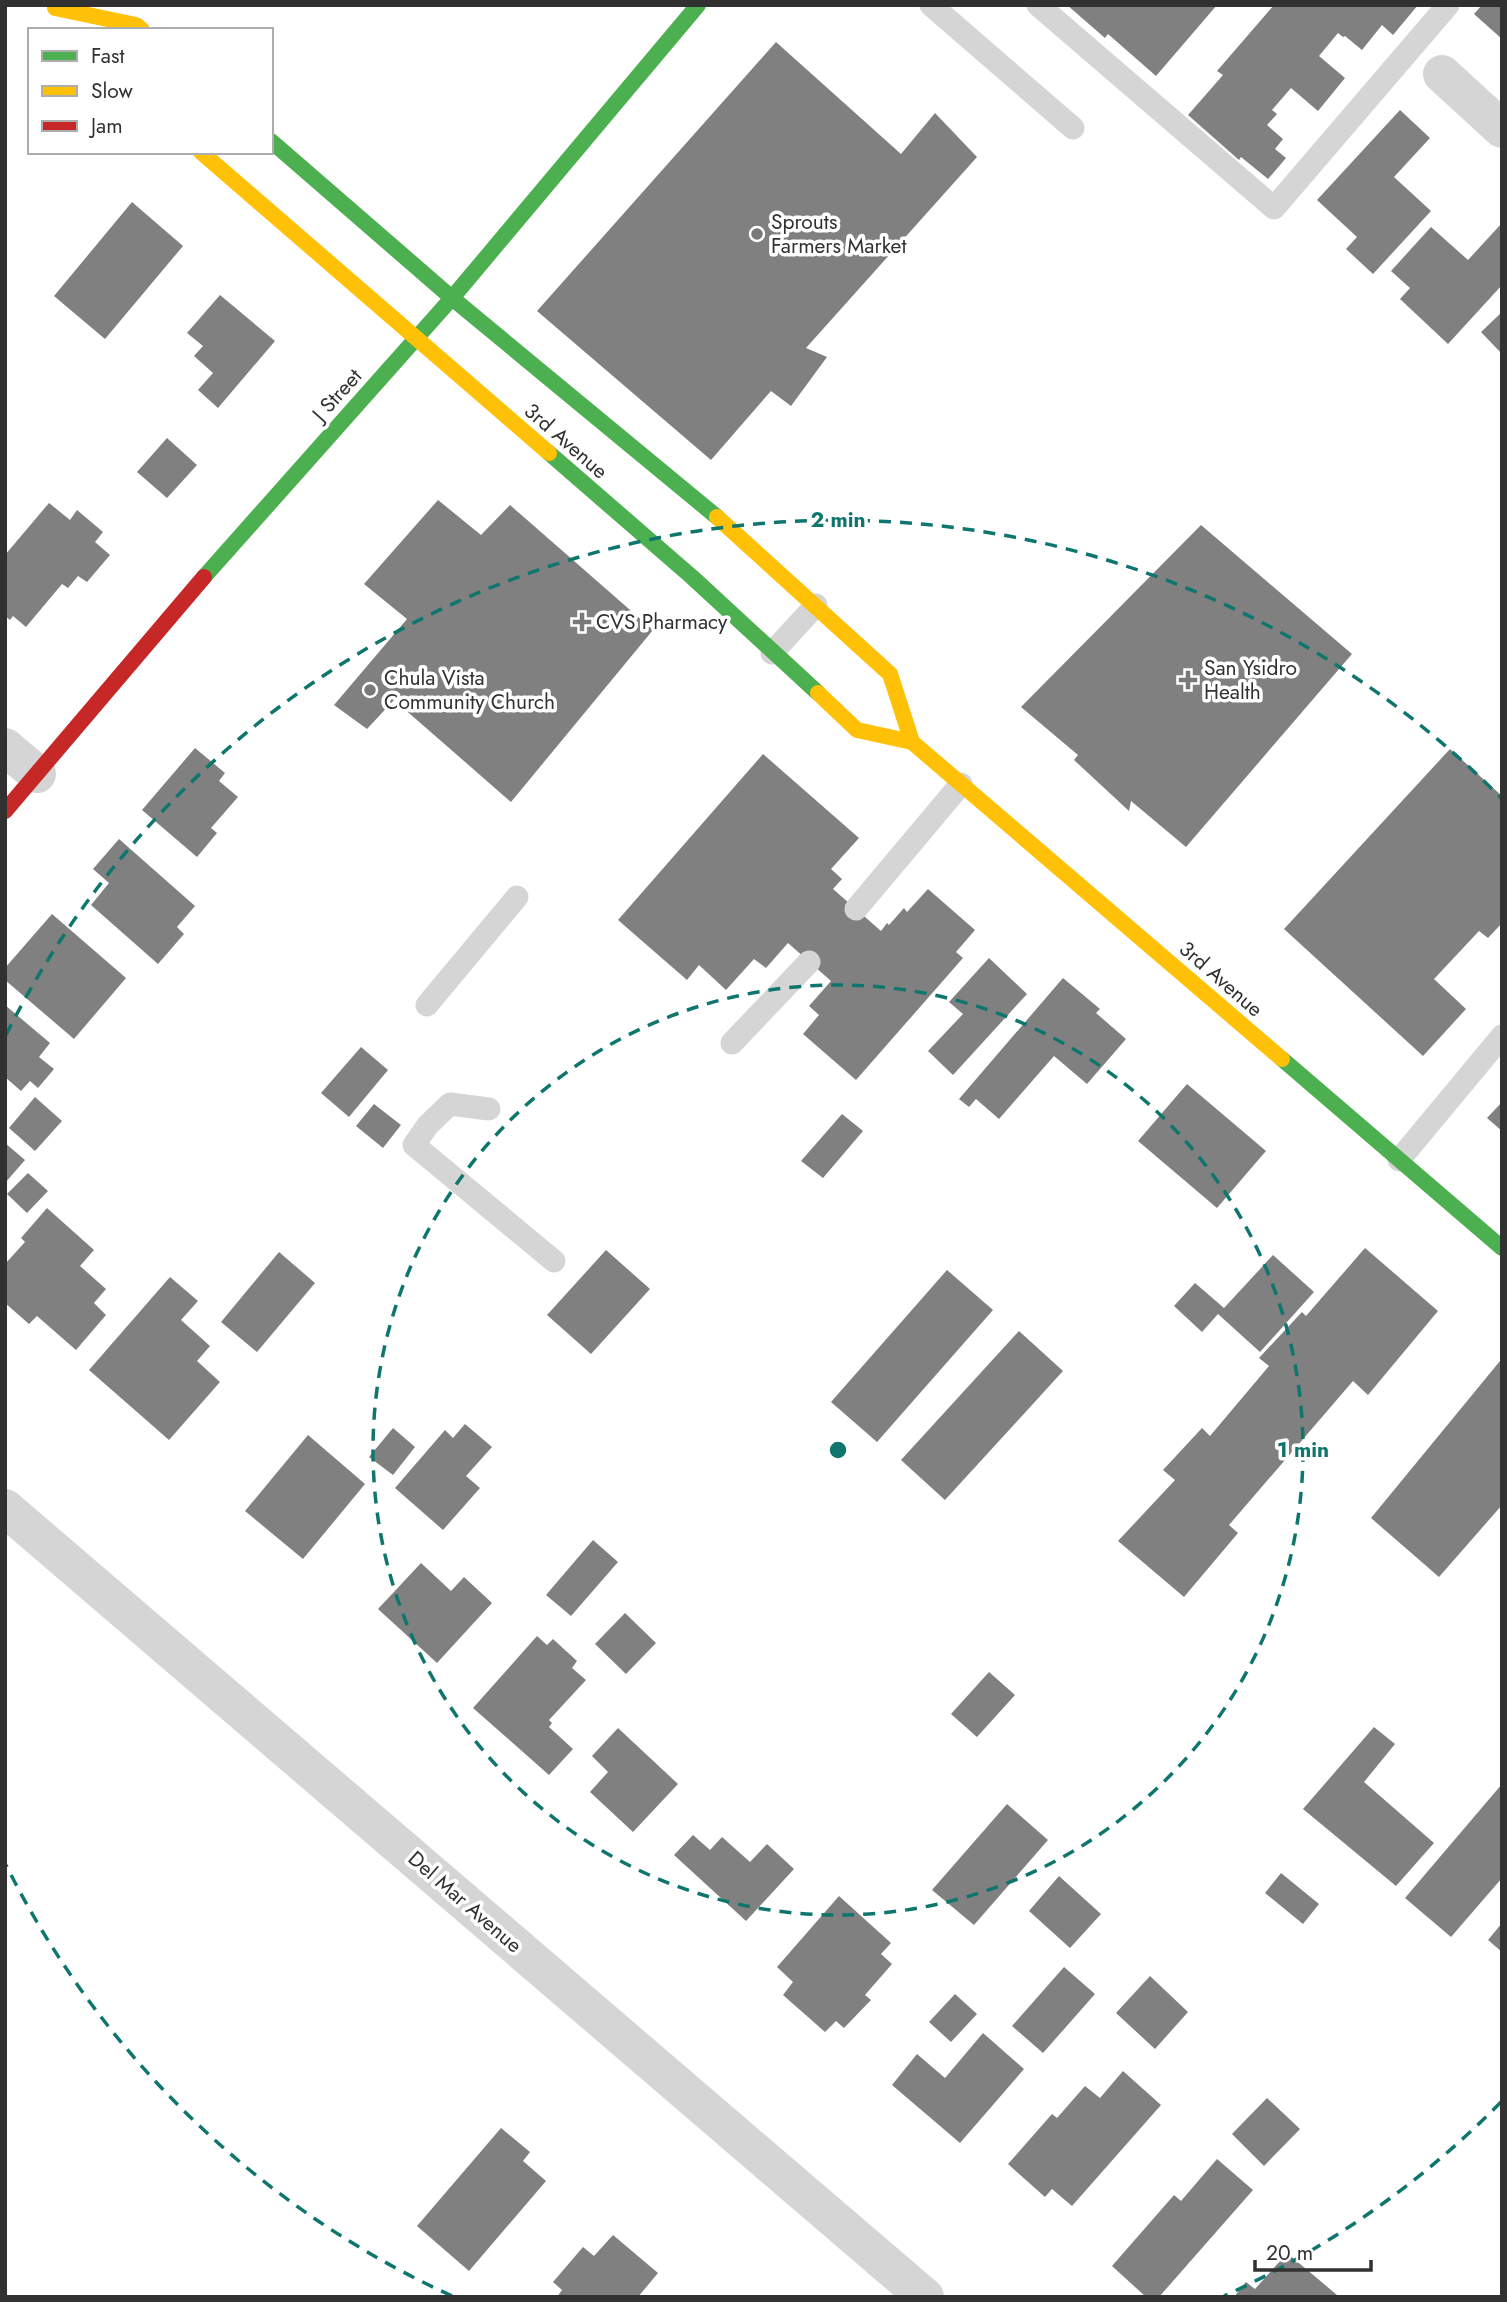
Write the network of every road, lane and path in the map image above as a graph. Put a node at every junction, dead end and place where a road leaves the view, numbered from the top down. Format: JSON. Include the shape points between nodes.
{"nodes":[{"id":1,"x":698,"y":5,"type":"edge"},
{"id":2,"x":931,"y":5,"type":"edge"},
{"id":3,"x":1038,"y":5,"type":"edge"},
{"id":4,"x":1448,"y":5,"type":"edge"},
{"id":5,"x":53,"y":7,"type":"edge"},
{"id":6,"x":69,"y":28,"type":"edge"},
{"id":7,"x":140,"y":28,"type":"edge"},
{"id":8,"x":1442,"y":74,"type":"dead end"},
{"id":9,"x":1073,"y":128,"type":"dead end"},
{"id":10,"x":1502,"y":129,"type":"edge"},
{"id":11,"x":273,"y":143,"type":"edge"},
{"id":12,"x":203,"y":154,"type":"edge"},
{"id":13,"x":452,"y":298,"type":"junction"},
{"id":14,"x":416,"y":339,"type":"junction"},
{"id":15,"x":816,"y":605,"type":"junction"},
{"id":16,"x":772,"y":653,"type":"junction"},
{"id":17,"x":912,"y":742,"type":"junction"},
{"id":18,"x":5,"y":747,"type":"edge"},
{"id":19,"x":37,"y":774,"type":"junction"},
{"id":20,"x":961,"y":784,"type":"junction"},
{"id":21,"x":5,"y":811,"type":"edge"},
{"id":22,"x":517,"y":897,"type":"dead end"},
{"id":23,"x":856,"y":909,"type":"dead end"},
{"id":24,"x":809,"y":962,"type":"dead end"},
{"id":25,"x":427,"y":1005,"type":"dead end"},
{"id":26,"x":1502,"y":1035,"type":"edge"},
{"id":27,"x":732,"y":1043,"type":"dead end"},
{"id":28,"x":489,"y":1109,"type":"dead end"},
{"id":29,"x":1399,"y":1160,"type":"junction"},
{"id":30,"x":1502,"y":1248,"type":"edge"},
{"id":31,"x":554,"y":1261,"type":"dead end"},
{"id":32,"x":5,"y":1508,"type":"edge"},
{"id":33,"x":925,"y":2297,"type":"edge"}],
"edges":[{"from":1,"to":13,"type":"main road","name":"J Street"},
{"from":2,"to":9,"type":"lane"},
{"from":3,"to":4,"type":"lane","via":[[1274,208]]},
{"from":5,"to":6,"type":"main road"},
{"from":5,"to":7,"type":"main road"},
{"from":8,"to":10,"type":"street"},
{"from":11,"to":13,"type":"main road","name":"3rd Avenue"},
{"from":12,"to":14,"type":"main road","name":"3rd Avenue"},
{"from":13,"to":14,"type":"main road","name":"J Street"},
{"from":13,"to":15,"type":"main road","name":"3rd Avenue","via":[[735,531]]},
{"from":14,"to":16,"type":"main road","name":"3rd Avenue","via":[[692,577]]},
{"from":14,"to":19,"type":"main road","name":"J Street","via":[[174,610]]},
{"from":15,"to":16,"type":"lane"},
{"from":15,"to":17,"type":"main road","name":"3rd Avenue","via":[[890,674]]},
{"from":16,"to":17,"type":"main road","name":"3rd Avenue","via":[[857,730]]},
{"from":17,"to":20,"type":"main road","name":"3rd Avenue"},
{"from":18,"to":19,"type":"street"},
{"from":19,"to":21,"type":"main road","name":"J Street"},
{"from":20,"to":23,"type":"lane"},
{"from":20,"to":29,"type":"main road","name":"3rd Avenue"},
{"from":22,"to":25,"type":"lane"},
{"from":24,"to":27,"type":"lane"},
{"from":26,"to":29,"type":"lane"},
{"from":28,"to":31,"type":"lane","via":[[450,1104],[414,1145]]},
{"from":29,"to":30,"type":"main road","name":"3rd Avenue"},
{"from":32,"to":33,"type":"street","name":"Del Mar Avenue"}]}
